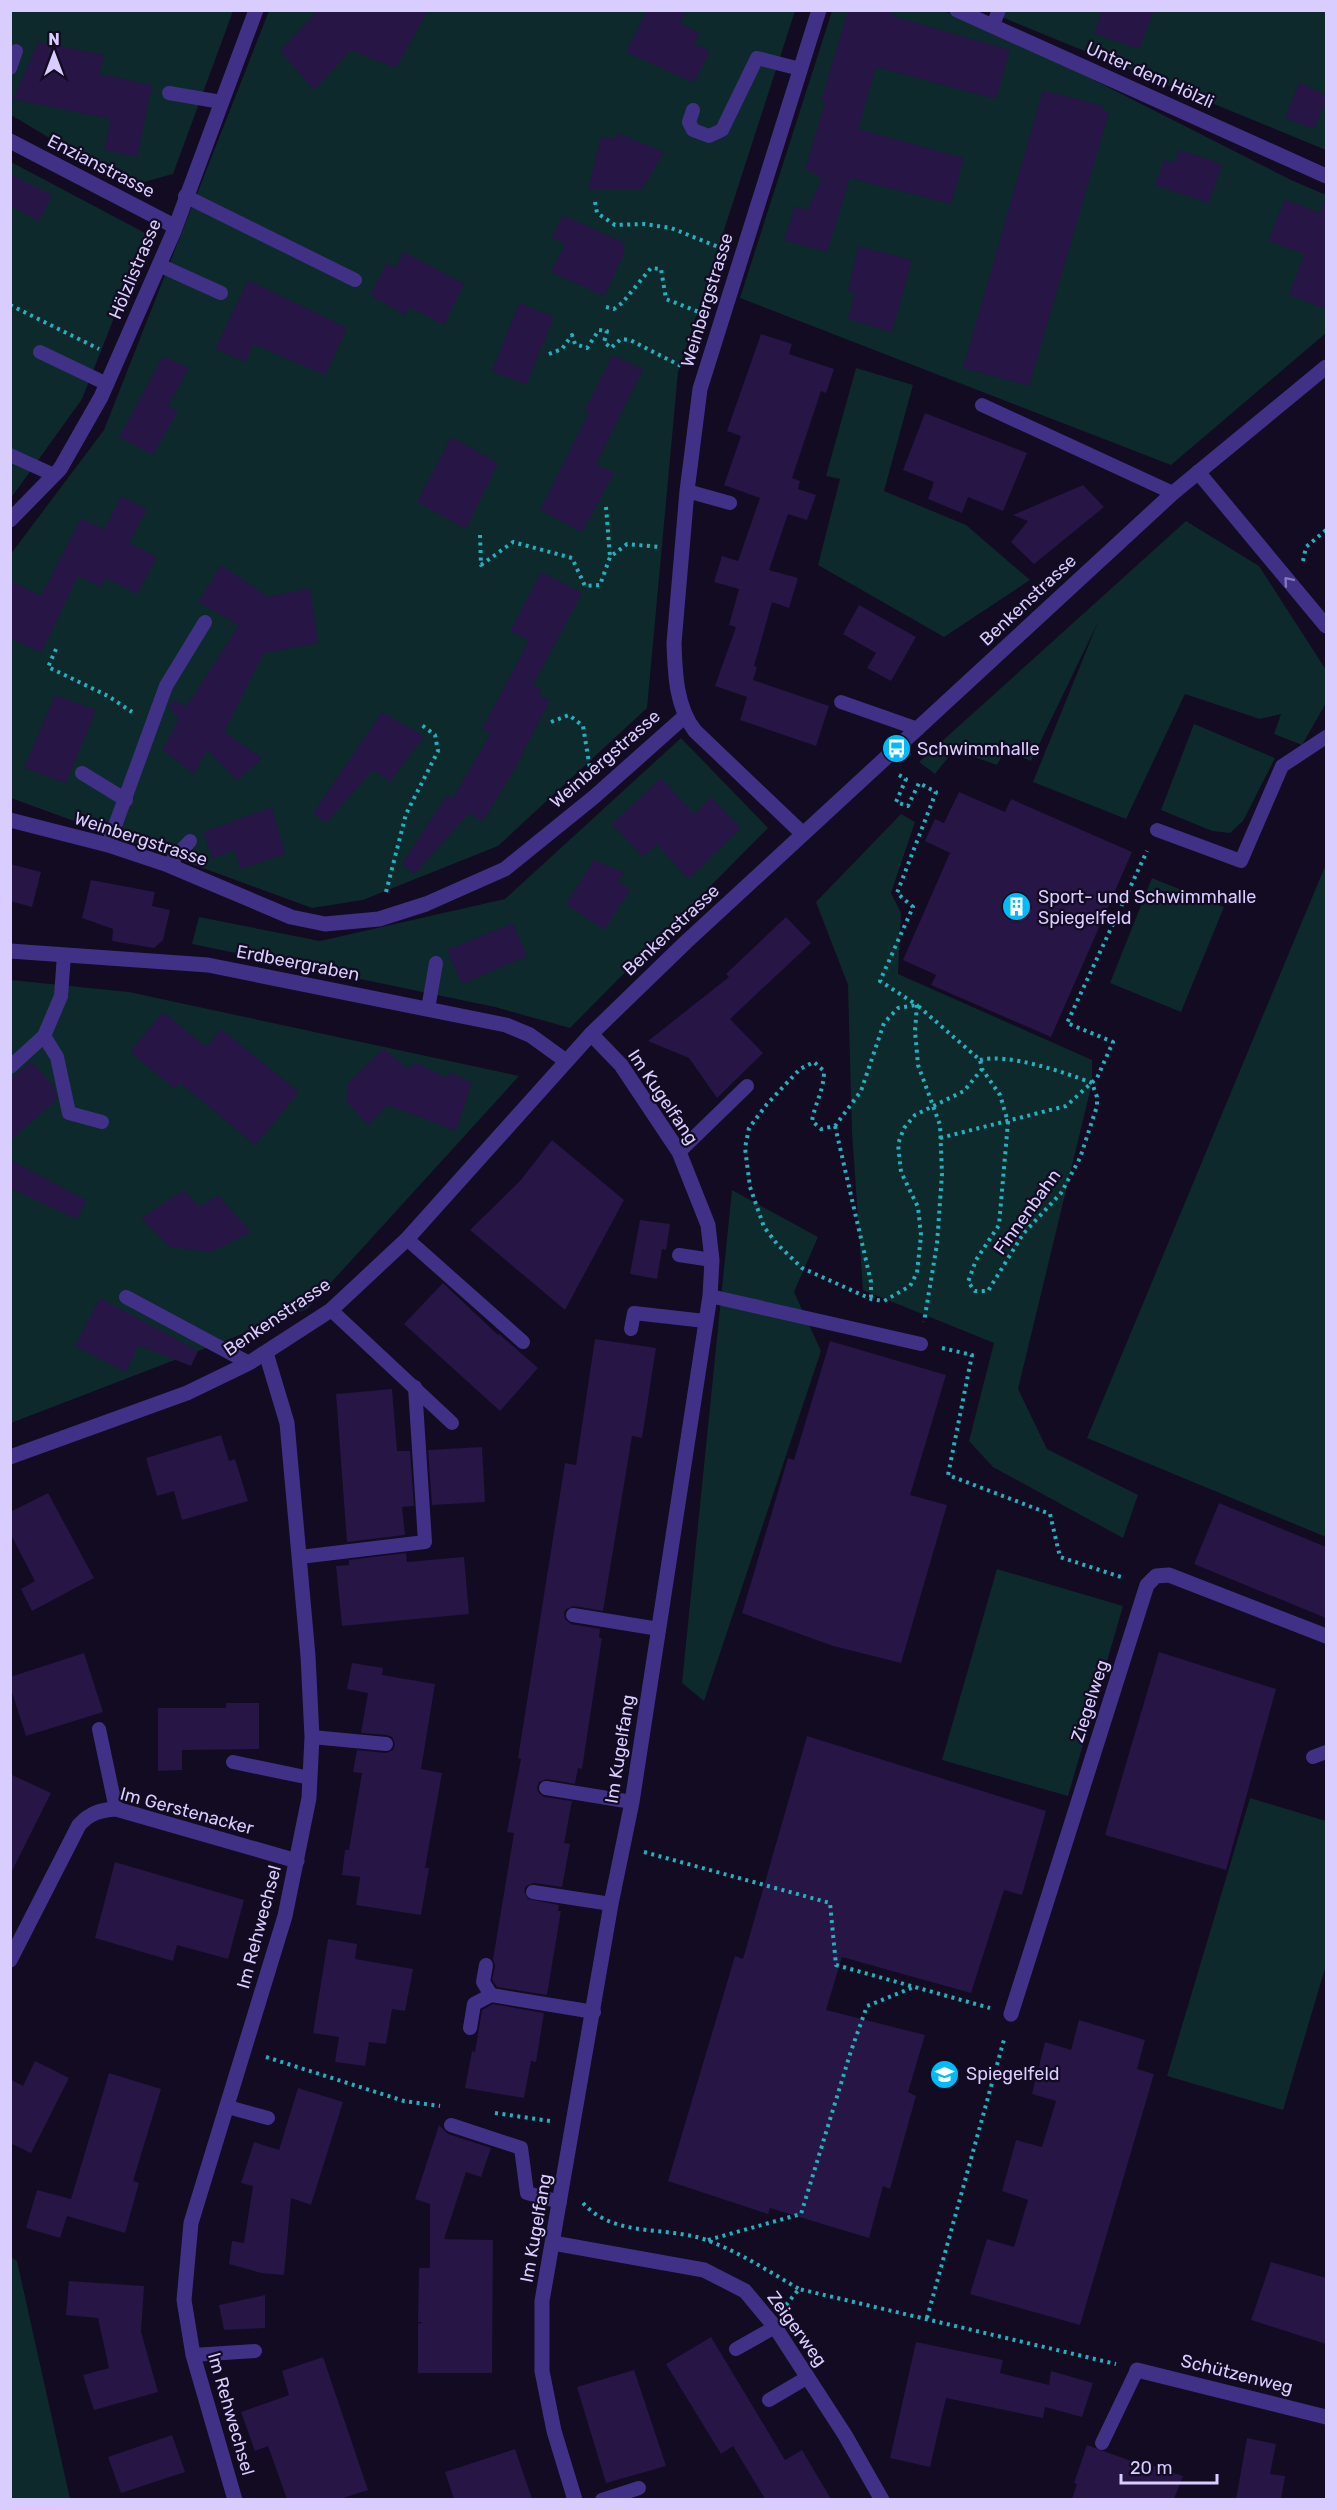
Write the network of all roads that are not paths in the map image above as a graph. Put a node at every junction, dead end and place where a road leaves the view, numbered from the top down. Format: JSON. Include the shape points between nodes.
{"nodes":[{"id":1,"x":256,"y":10,"type":"edge"},
{"id":2,"x":819,"y":10,"type":"edge"},
{"id":3,"x":957,"y":10,"type":"edge"},
{"id":4,"x":999,"y":10,"type":"edge"},
{"id":5,"x":993,"y":25,"type":"junction"},
{"id":6,"x":16,"y":51,"type":"dead end"},
{"id":7,"x":10,"y":68,"type":"edge"},
{"id":8,"x":800,"y":69,"type":"junction"},
{"id":9,"x":169,"y":93,"type":"dead end"},
{"id":10,"x":221,"y":102,"type":"junction"},
{"id":11,"x":693,"y":110,"type":"dead end"},
{"id":12,"x":10,"y":141,"type":"edge"},
{"id":13,"x":1326,"y":176,"type":"edge"},
{"id":14,"x":185,"y":196,"type":"junction"},
{"id":15,"x":174,"y":226,"type":"junction"},
{"id":16,"x":159,"y":266,"type":"junction"},
{"id":17,"x":354,"y":280,"type":"dead end"},
{"id":18,"x":221,"y":293,"type":"dead end"},
{"id":19,"x":40,"y":352,"type":"dead end"},
{"id":20,"x":1326,"y":367,"type":"edge"},
{"id":21,"x":107,"y":384,"type":"junction"},
{"id":22,"x":982,"y":405,"type":"dead end"},
{"id":23,"x":10,"y":455,"type":"edge"},
{"id":24,"x":1198,"y":472,"type":"junction"},
{"id":25,"x":54,"y":475,"type":"junction"},
{"id":26,"x":687,"y":491,"type":"junction"},
{"id":27,"x":1173,"y":493,"type":"junction"},
{"id":28,"x":730,"y":503,"type":"dead end"},
{"id":29,"x":10,"y":520,"type":"edge"},
{"id":30,"x":204,"y":622,"type":"dead end"},
{"id":31,"x":1326,"y":626,"type":"edge"},
{"id":32,"x":842,"y":702,"type":"dead end"},
{"id":33,"x":684,"y":717,"type":"junction"},
{"id":34,"x":918,"y":729,"type":"junction"},
{"id":35,"x":1326,"y":737,"type":"edge"},
{"id":36,"x":82,"y":772,"type":"dead end"},
{"id":37,"x":126,"y":800,"type":"junction"},
{"id":38,"x":10,"y":820,"type":"edge"},
{"id":39,"x":1157,"y":830,"type":"road end"},
{"id":40,"x":804,"y":834,"type":"junction"},
{"id":41,"x":190,"y":841,"type":"dead end"},
{"id":42,"x":108,"y":845,"type":"junction"},
{"id":43,"x":168,"y":865,"type":"junction"},
{"id":44,"x":10,"y":951,"type":"edge"},
{"id":45,"x":64,"y":955,"type":"junction"},
{"id":46,"x":436,"y":963,"type":"dead end"},
{"id":47,"x":428,"y":1009,"type":"junction"},
{"id":48,"x":591,"y":1034,"type":"junction"},
{"id":49,"x":44,"y":1036,"type":"junction"},
{"id":50,"x":566,"y":1061,"type":"junction"},
{"id":51,"x":10,"y":1066,"type":"edge"},
{"id":52,"x":747,"y":1086,"type":"dead end"},
{"id":53,"x":102,"y":1122,"type":"dead end"},
{"id":54,"x":679,"y":1152,"type":"junction"},
{"id":55,"x":407,"y":1239,"type":"junction"},
{"id":56,"x":680,"y":1254,"type":"dead end"},
{"id":57,"x":712,"y":1260,"type":"junction"},
{"id":58,"x":710,"y":1296,"type":"junction"},
{"id":59,"x":126,"y":1297,"type":"dead end"},
{"id":60,"x":331,"y":1310,"type":"junction"},
{"id":61,"x":705,"y":1321,"type":"junction"},
{"id":62,"x":631,"y":1329,"type":"dead end"},
{"id":63,"x":523,"y":1342,"type":"dead end"},
{"id":64,"x":921,"y":1344,"type":"road end"},
{"id":65,"x":266,"y":1353,"type":"junction"},
{"id":66,"x":249,"y":1363,"type":"junction"},
{"id":67,"x":414,"y":1388,"type":"junction"},
{"id":68,"x":452,"y":1423,"type":"dead end"},
{"id":69,"x":10,"y":1457,"type":"edge"},
{"id":70,"x":300,"y":1557,"type":"junction"},
{"id":71,"x":573,"y":1615,"type":"dead end"},
{"id":72,"x":659,"y":1629,"type":"junction"},
{"id":73,"x":1326,"y":1636,"type":"edge"},
{"id":74,"x":99,"y":1729,"type":"dead end"},
{"id":75,"x":312,"y":1737,"type":"junction"},
{"id":76,"x":386,"y":1744,"type":"dead end"},
{"id":77,"x":233,"y":1762,"type":"dead end"},
{"id":78,"x":310,"y":1778,"type":"junction"},
{"id":79,"x":546,"y":1788,"type":"dead end"},
{"id":80,"x":632,"y":1802,"type":"junction"},
{"id":81,"x":116,"y":1809,"type":"junction"},
{"id":82,"x":297,"y":1861,"type":"junction"},
{"id":83,"x":533,"y":1892,"type":"dead end"},
{"id":84,"x":611,"y":1904,"type":"junction"},
{"id":85,"x":10,"y":1960,"type":"edge"},
{"id":86,"x":486,"y":1965,"type":"dead end"},
{"id":87,"x":491,"y":1995,"type":"junction"},
{"id":88,"x":594,"y":2012,"type":"junction"},
{"id":89,"x":1011,"y":2014,"type":"road end"},
{"id":90,"x":470,"y":2028,"type":"dead end"},
{"id":91,"x":228,"y":2107,"type":"junction"},
{"id":92,"x":268,"y":2118,"type":"dead end"},
{"id":93,"x":451,"y":2125,"type":"dead end"},
{"id":94,"x":560,"y":2202,"type":"junction"},
{"id":95,"x":553,"y":2242,"type":"junction"},
{"id":96,"x":773,"y":2325,"type":"junction"},
{"id":97,"x":736,"y":2349,"type":"dead end"},
{"id":98,"x":255,"y":2351,"type":"dead end"},
{"id":99,"x":193,"y":2355,"type":"junction"},
{"id":100,"x":1137,"y":2370,"type":"joint"},
{"id":101,"x":808,"y":2377,"type":"junction"},
{"id":102,"x":769,"y":2400,"type":"dead end"},
{"id":103,"x":1326,"y":2417,"type":"edge"},
{"id":104,"x":1102,"y":2443,"type":"dead end"},
{"id":105,"x":639,"y":2488,"type":"dead end"},
{"id":106,"x":235,"y":2499,"type":"edge"},
{"id":107,"x":575,"y":2499,"type":"edge"},
{"id":108,"x":602,"y":2499,"type":"edge"},
{"id":109,"x":882,"y":2499,"type":"edge"}],
"edges":[{"from":1,"to":10,"type":"street","name":"Hölzlistrasse"},
{"from":2,"to":8,"type":"street","name":"Weinbergstrasse"},
{"from":3,"to":5,"type":"street","name":"Unter dem Hölzli"},
{"from":4,"to":5,"type":"lane"},
{"from":5,"to":13,"type":"street","name":"Unter dem Hölzli"},
{"from":6,"to":7,"type":"lane"},
{"from":8,"to":11,"type":"lane","via":[[757,58],[722,130],[709,136],[693,130],[689,122]]},
{"from":8,"to":26,"type":"street","name":"Weinbergstrasse","via":[[700,389]]},
{"from":9,"to":10,"type":"lane"},
{"from":10,"to":14,"type":"street","name":"Hölzlistrasse"},
{"from":12,"to":15,"type":"street","name":"Enzianstrasse"},
{"from":14,"to":15,"type":"street","name":"Hölzlistrasse"},
{"from":14,"to":17,"type":"lane"},
{"from":15,"to":16,"type":"street","name":"Hölzlistrasse"},
{"from":16,"to":18,"type":"lane"},
{"from":16,"to":21,"type":"street","name":"Hölzlistrasse"},
{"from":19,"to":21,"type":"lane"},
{"from":20,"to":24,"type":"street","name":"Benkenstrasse"},
{"from":21,"to":25,"type":"street","name":"Hölzlistrasse"},
{"from":22,"to":27,"type":"lane"},
{"from":23,"to":25,"type":"lane"},
{"from":24,"to":27,"type":"street","name":"Benkenstrasse"},
{"from":31,"to":24,"type":"street","one_way":true},
{"from":25,"to":29,"type":"street","name":"Hölzlistrasse"},
{"from":26,"to":28,"type":"lane"},
{"from":26,"to":33,"type":"street","name":"Weinbergstrasse","via":[[674,660]]},
{"from":27,"to":34,"type":"street","name":"Benkenstrasse"},
{"from":30,"to":37,"type":"lane","via":[[166,686]]},
{"from":32,"to":34,"type":"lane"},
{"from":33,"to":40,"type":"street"},
{"from":33,"to":43,"type":"street","name":"Weinbergstrasse","via":[[505,869],[426,904],[379,919],[324,924],[291,917]]},
{"from":34,"to":40,"type":"street","name":"Benkenstrasse"},
{"from":35,"to":39,"type":"lane","via":[[1282,766],[1240,861]]},
{"from":36,"to":37,"type":"lane"},
{"from":37,"to":42,"type":"lane"},
{"from":38,"to":42,"type":"street","name":"Weinbergstrasse"},
{"from":40,"to":48,"type":"street","name":"Benkenstrasse"},
{"from":41,"to":43,"type":"lane"},
{"from":42,"to":43,"type":"street","name":"Weinbergstrasse"},
{"from":44,"to":45,"type":"street","name":"Erdbeergraben"},
{"from":45,"to":47,"type":"street","name":"Erdbeergraben","via":[[208,965]]},
{"from":45,"to":49,"type":"lane","via":[[61,996]]},
{"from":46,"to":47,"type":"lane"},
{"from":47,"to":50,"type":"street","name":"Erdbeergraben","via":[[506,1025],[530,1035]]},
{"from":48,"to":50,"type":"street","name":"Benkenstrasse"},
{"from":48,"to":54,"type":"street","name":"Im Kugelfang","via":[[621,1065]]},
{"from":49,"to":51,"type":"lane"},
{"from":49,"to":53,"type":"lane","via":[[57,1057],[69,1113]]},
{"from":50,"to":55,"type":"street","name":"Benkenstrasse"},
{"from":52,"to":54,"type":"lane"},
{"from":54,"to":57,"type":"street","name":"Im Kugelfang","via":[[708,1225]]},
{"from":55,"to":60,"type":"street","name":"Benkenstrasse"},
{"from":55,"to":63,"type":"lane"},
{"from":56,"to":57,"type":"lane"},
{"from":57,"to":58,"type":"street","name":"Im Kugelfang"},
{"from":58,"to":61,"type":"street","name":"Im Kugelfang"},
{"from":58,"to":64,"type":"lane"},
{"from":59,"to":66,"type":"lane"},
{"from":60,"to":65,"type":"street","name":"Benkenstrasse"},
{"from":60,"to":67,"type":"lane"},
{"from":61,"to":62,"type":"lane","via":[[634,1313]]},
{"from":61,"to":72,"type":"street","name":"Im Kugelfang"},
{"from":65,"to":66,"type":"street","name":"Benkenstrasse"},
{"from":65,"to":70,"type":"street","name":"Im Rehwechsel","via":[[287,1423]]},
{"from":66,"to":69,"type":"street","name":"Benkenstrasse","via":[[187,1393]]},
{"from":67,"to":68,"type":"lane"},
{"from":67,"to":70,"type":"lane","via":[[425,1542]]},
{"from":70,"to":75,"type":"street","name":"Im Rehwechsel"},
{"from":71,"to":72,"type":"lane"},
{"from":72,"to":80,"type":"street","name":"Im Kugelfang"},
{"from":73,"to":89,"type":"street","name":"Ziegelweg","via":[[1169,1575],[1156,1576],[1147,1585]]},
{"from":74,"to":81,"type":"lane"},
{"from":75,"to":76,"type":"lane"},
{"from":75,"to":78,"type":"street","name":"Im Rehwechsel"},
{"from":77,"to":78,"type":"lane"},
{"from":78,"to":82,"type":"street","name":"Im Rehwechsel"},
{"from":79,"to":80,"type":"lane"},
{"from":80,"to":84,"type":"street","name":"Im Kugelfang"},
{"from":81,"to":82,"type":"street","name":"Im Gerstenacker"},
{"from":81,"to":85,"type":"street","name":"Im Gerstenacker","via":[[88,1815],[79,1825]]},
{"from":82,"to":91,"type":"street","name":"Im Rehwechsel","via":[[285,1916]]},
{"from":83,"to":84,"type":"lane"},
{"from":84,"to":88,"type":"street","name":"Im Kugelfang"},
{"from":86,"to":87,"type":"lane","via":[[483,1982]]},
{"from":87,"to":88,"type":"lane"},
{"from":87,"to":90,"type":"lane","via":[[474,2004]]},
{"from":88,"to":94,"type":"street","name":"Im Kugelfang"},
{"from":91,"to":92,"type":"lane"},
{"from":91,"to":99,"type":"street","name":"Im Rehwechsel","via":[[192,2223],[184,2300]]},
{"from":93,"to":94,"type":"lane","via":[[521,2148],[527,2193]]},
{"from":94,"to":95,"type":"street","name":"Im Kugelfang"},
{"from":95,"to":96,"type":"street","name":"Zeigerweg","via":[[704,2270],[745,2291]]},
{"from":95,"to":107,"type":"street","name":"Im Kugelfang","via":[[543,2301],[543,2371],[554,2432]]},
{"from":96,"to":97,"type":"lane"},
{"from":96,"to":101,"type":"street","name":"Zeigerweg"},
{"from":98,"to":99,"type":"lane"},
{"from":99,"to":106,"type":"street","name":"Im Rehwechsel"},
{"from":100,"to":103,"type":"street","name":"Schützenweg"},
{"from":100,"to":104,"type":"lane"},
{"from":101,"to":102,"type":"lane"},
{"from":101,"to":109,"type":"street","name":"Zeigerweg"},
{"from":105,"to":108,"type":"lane"}]}
